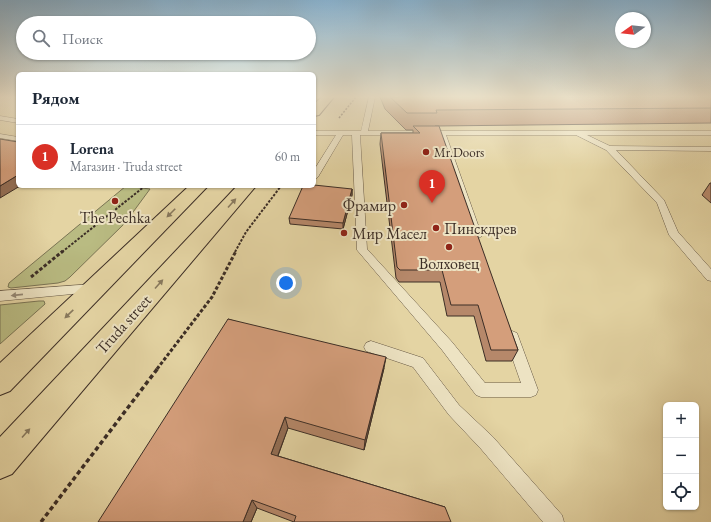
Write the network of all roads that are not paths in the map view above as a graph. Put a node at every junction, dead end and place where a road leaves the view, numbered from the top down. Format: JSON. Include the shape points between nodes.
{"nodes":[{"id":1,"x":364,"y":121,"type":"edge"},
{"id":2,"x":574,"y":132,"type":"junction"},
{"id":3,"x":316,"y":133,"type":"edge"},
{"id":4,"x":340,"y":133,"type":"junction"},
{"id":5,"x":360,"y":133,"type":"junction"},
{"id":6,"x":442,"y":133,"type":"junction"},
{"id":7,"x":711,"y":133,"type":"edge"},
{"id":8,"x":0,"y":136,"type":"edge"},
{"id":9,"x":16,"y":139,"type":"edge"},
{"id":10,"x":609,"y":148,"type":"junction"},
{"id":11,"x":711,"y":149,"type":"edge"},
{"id":12,"x":316,"y":174,"type":"edge"},
{"id":13,"x":197,"y":188,"type":"edge"},
{"id":14,"x":245,"y":188,"type":"edge"},
{"id":15,"x":482,"y":249,"type":"edge"},
{"id":16,"x":711,"y":277,"type":"edge"},
{"id":17,"x":97,"y":287,"type":"junction"},
{"id":18,"x":3,"y":296,"type":"edge"},
{"id":19,"x":508,"y":324,"type":"edge"},
{"id":20,"x":371,"y":347,"type":"dead end"},
{"id":21,"x":0,"y":382,"type":"edge"},
{"id":22,"x":0,"y":462,"type":"edge"},
{"id":23,"x":555,"y":522,"type":"edge"}],
"edges":[{"from":1,"to":5,"type":"lane"},
{"from":2,"to":6,"type":"lane"},
{"from":2,"to":7,"type":"lane"},
{"from":2,"to":10,"type":"lane"},
{"from":3,"to":4,"type":"lane"},
{"from":4,"to":5,"type":"lane"},
{"from":4,"to":12,"type":"lane"},
{"from":5,"to":6,"type":"lane"},
{"from":5,"to":19,"type":"lane","via":[[362,250],[447,346],[481,390],[531,390]]},
{"from":6,"to":15,"type":"lane"},
{"from":8,"to":9,"type":"lane"},
{"from":10,"to":11,"type":"lane"},
{"from":10,"to":16,"type":"lane","via":[[661,202],[673,233]]},
{"from":13,"to":17,"type":"main road","one_way":true},
{"from":22,"to":14,"type":"main road","name":"Truda street","one_way":true},
{"from":17,"to":18,"type":"lane","one_way":true},
{"from":17,"to":21,"type":"main road","one_way":true},
{"from":20,"to":23,"type":"lane","via":[[418,362],[454,410],[487,443]]}]}
